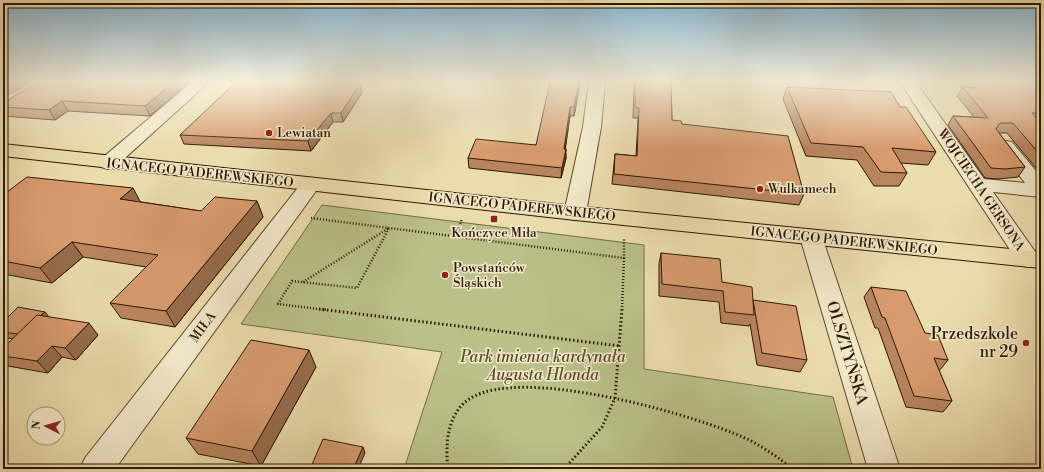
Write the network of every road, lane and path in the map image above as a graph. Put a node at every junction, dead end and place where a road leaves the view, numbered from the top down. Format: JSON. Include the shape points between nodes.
{"nodes":[{"id":1,"x":176,"y":104,"type":"edge"},
{"id":2,"x":594,"y":104,"type":"edge"},
{"id":3,"x":923,"y":104,"type":"edge"},
{"id":4,"x":1000,"y":138,"type":"edge"},
{"id":5,"x":3,"y":150,"type":"edge"},
{"id":6,"x":108,"y":163,"type":"junction"},
{"id":7,"x":311,"y":184,"type":"junction"},
{"id":8,"x":977,"y":184,"type":"junction"},
{"id":9,"x":1041,"y":191,"type":"edge"},
{"id":10,"x":575,"y":213,"type":"junction"},
{"id":11,"x":306,"y":218,"type":"dead end"},
{"id":12,"x":459,"y":225,"type":"dead end"},
{"id":13,"x":389,"y":228,"type":"junction"},
{"id":14,"x":624,"y":236,"type":"dead end"},
{"id":15,"x":811,"y":237,"type":"junction"},
{"id":16,"x":455,"y":238,"type":"junction"},
{"id":17,"x":624,"y":258,"type":"junction"},
{"id":18,"x":1034,"y":260,"type":"edge"},
{"id":19,"x":303,"y":282,"type":"junction"},
{"id":20,"x":620,"y":346,"type":"junction"},
{"id":21,"x":615,"y":398,"type":"junction"},
{"id":22,"x":96,"y":469,"type":"edge"},
{"id":23,"x":448,"y":469,"type":"edge"},
{"id":24,"x":564,"y":469,"type":"edge"},
{"id":25,"x":793,"y":469,"type":"edge"},
{"id":26,"x":884,"y":469,"type":"edge"}],
"edges":[{"from":1,"to":6,"type":"street"},
{"from":2,"to":10,"type":"street"},
{"from":3,"to":8,"type":"street","name":"WOJCIECHA GERSONA"},
{"from":4,"to":9,"type":"street"},
{"from":5,"to":6,"type":"main road","name":"IGNACEGO PADEREWSKIEGO"},
{"from":6,"to":7,"type":"main road","name":"IGNACEGO PADEREWSKIEGO"},
{"from":7,"to":10,"type":"main road","name":"IGNACEGO PADEREWSKIEGO"},
{"from":7,"to":22,"type":"street","name":"MIŁA"},
{"from":8,"to":9,"type":"street"},
{"from":8,"to":18,"type":"street","name":"WOJCIECHA GERSONA"},
{"from":10,"to":15,"type":"main road","name":"IGNACEGO PADEREWSKIEGO"},
{"from":11,"to":13,"type":"path"},
{"from":12,"to":16,"type":"path"},
{"from":13,"to":16,"type":"path"},
{"from":13,"to":19,"type":"path"},
{"from":13,"to":19,"type":"path","via":[[357,288]]},
{"from":14,"to":17,"type":"path"},
{"from":15,"to":18,"type":"main road","name":"IGNACEGO PADEREWSKIEGO"},
{"from":15,"to":26,"type":"street","name":"OLSZTYŃSKA"},
{"from":16,"to":17,"type":"path"},
{"from":17,"to":20,"type":"path"},
{"from":19,"to":20,"type":"path","via":[[292,281],[278,304]]},
{"from":20,"to":21,"type":"path"},
{"from":21,"to":23,"type":"path","via":[[540,388],[491,388],[471,397],[455,415],[446,444]]},
{"from":21,"to":24,"type":"path","via":[[602,427]]},
{"from":21,"to":25,"type":"path","via":[[675,414],[734,434],[778,457]]}]}
